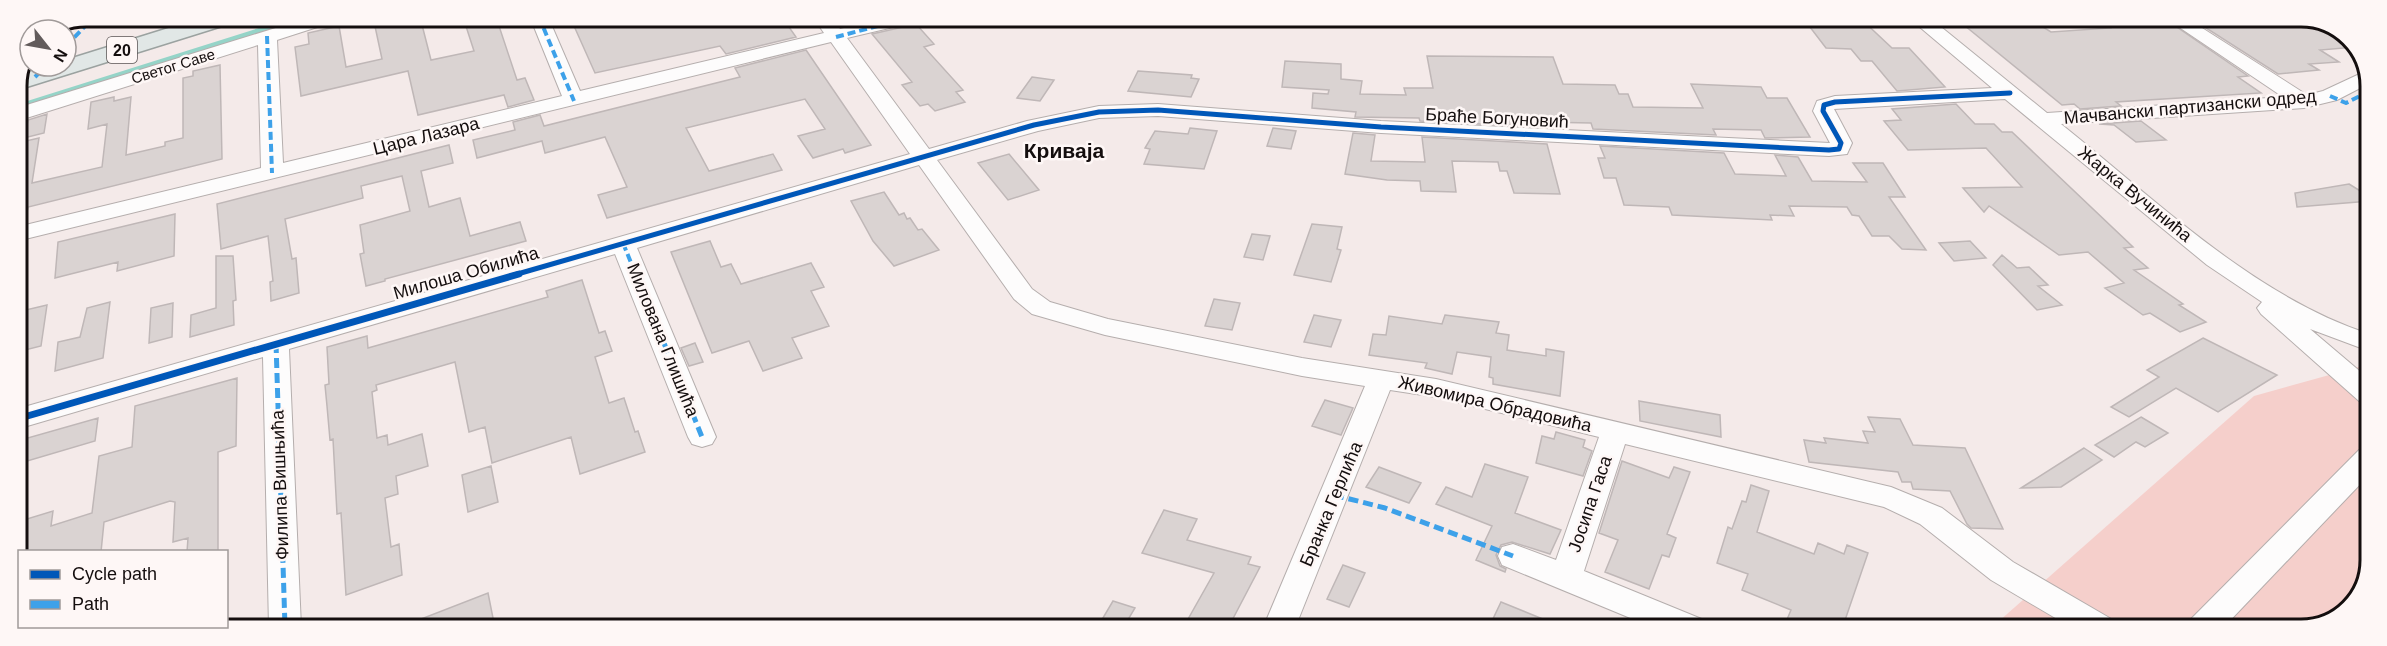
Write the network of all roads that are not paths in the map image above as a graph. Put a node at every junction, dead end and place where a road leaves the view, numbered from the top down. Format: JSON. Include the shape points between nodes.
{"nodes":[{"id":1,"x":195,"y":27,"type":"edge"},
{"id":2,"x":296,"y":27,"type":"edge"},
{"id":3,"x":543,"y":27,"type":"edge"},
{"id":4,"x":829,"y":27,"type":"edge"},
{"id":5,"x":874,"y":27,"type":"edge"},
{"id":6,"x":1929,"y":27,"type":"edge"},
{"id":7,"x":2188,"y":27,"type":"edge"},
{"id":8,"x":267,"y":36,"type":"junction"},
{"id":9,"x":836,"y":37,"type":"junction"},
{"id":10,"x":28,"y":80,"type":"edge"},
{"id":11,"x":2360,"y":80,"type":"edge"},
{"id":12,"x":2010,"y":93,"type":"junction"},
{"id":13,"x":574,"y":101,"type":"junction"},
{"id":14,"x":2304,"y":102,"type":"junction"},
{"id":15,"x":27,"y":112,"type":"edge"},
{"id":16,"x":2043,"y":119,"type":"junction"},
{"id":17,"x":924,"y":158,"type":"junction"},
{"id":18,"x":272,"y":173,"type":"junction"},
{"id":19,"x":27,"y":231,"type":"edge"},
{"id":20,"x":623,"y":243,"type":"junction"},
{"id":21,"x":2253,"y":286,"type":"junction"},
{"id":22,"x":2360,"y":339,"type":"edge"},
{"id":23,"x":276,"y":343,"type":"junction"},
{"id":24,"x":1381,"y":379,"type":"junction"},
{"id":25,"x":2360,"y":386,"type":"edge"},
{"id":26,"x":27,"y":416,"type":"edge"},
{"id":27,"x":1615,"y":431,"type":"junction"},
{"id":28,"x":702,"y":437,"type":"dead end"},
{"id":29,"x":2360,"y":466,"type":"edge"},
{"id":30,"x":1514,"y":556,"type":"dead end"},
{"id":31,"x":1566,"y":577,"type":"junction"},
{"id":32,"x":285,"y":619,"type":"edge"},
{"id":33,"x":1283,"y":619,"type":"edge"},
{"id":34,"x":1668,"y":619,"type":"edge"},
{"id":35,"x":2084,"y":619,"type":"edge"},
{"id":36,"x":2212,"y":619,"type":"edge"}],
"edges":[{"from":1,"to":10,"type":"main road","number":"20"},
{"from":2,"to":8,"type":"street","name":"Светог Саве"},
{"from":3,"to":13,"type":"street"},
{"from":4,"to":9,"type":"street","name":"Живомира Обрадовића"},
{"from":5,"to":9,"type":"street","name":"Цара Лазара"},
{"from":6,"to":12,"type":"street","name":"Жарка Вучинића"},
{"from":7,"to":14,"type":"street"},
{"from":8,"to":15,"type":"street","name":"Светог Саве"},
{"from":8,"to":18,"type":"street"},
{"from":9,"to":13,"type":"street","name":"Цара Лазара"},
{"from":9,"to":17,"type":"street","name":"Живомира Обрадовића"},
{"from":11,"to":14,"type":"street","name":"Мачвански партизански одред","via":[[2330,96]]},
{"from":12,"to":16,"type":"street","name":"Жарка Вучинића"},
{"from":12,"to":17,"type":"street","name":"Браће Богуновић","via":[[1824,105],[1823,111],[1841,143],[1839,149],[1829,150],[1381,127],[1158,110],[1099,112],[1034,124]]},
{"from":13,"to":18,"type":"street","name":"Цара Лазара"},
{"from":14,"to":16,"type":"street","name":"Мачвански партизански одред"},
{"from":16,"to":21,"type":"street","name":"Жарка Вучинића","via":[[2215,260]]},
{"from":17,"to":20,"type":"street","name":"Милоша Обилића"},
{"from":17,"to":24,"type":"street","name":"Живомира Обрадовића","via":[[1023,294],[1041,308],[1105,327]]},
{"from":18,"to":19,"type":"street","name":"Цара Лазара"},
{"from":20,"to":23,"type":"street","name":"Милоша Обилића"},
{"from":20,"to":28,"type":"street","name":"Милована Глишића"},
{"from":21,"to":22,"type":"street","name":"Жарка Вучинића","via":[[2307,317]]},
{"from":21,"to":25,"type":"street","via":[[2274,313]]},
{"from":23,"to":26,"type":"street","name":"Милоша Обилића"},
{"from":23,"to":32,"type":"street","name":"Филипа Вишњића"},
{"from":24,"to":27,"type":"street","name":"Живомира Обрадовића","via":[[1436,388]]},
{"from":24,"to":33,"type":"street","name":"Бранка Герлића"},
{"from":27,"to":31,"type":"street","name":"Јосипа Гаса"},
{"from":27,"to":35,"type":"street","name":"Живомира Обрадовића","via":[[1892,498],[1930,516],[2002,571]]},
{"from":29,"to":36,"type":"street"},
{"from":30,"to":31,"type":"street","name":"Јосипа Гаса"},
{"from":31,"to":34,"type":"street","name":"Јосипа Гаса"}]}
